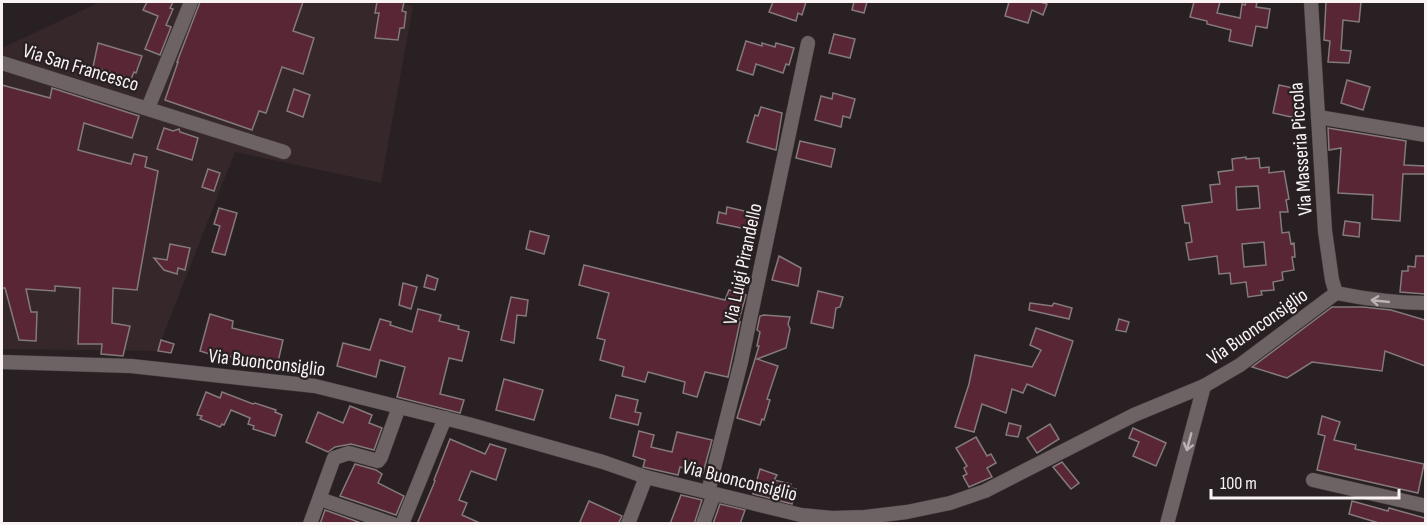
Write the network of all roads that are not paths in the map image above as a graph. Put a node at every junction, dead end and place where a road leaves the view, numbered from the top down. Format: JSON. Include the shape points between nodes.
{"nodes":[{"id":1,"x":191,"y":2,"type":"edge"},
{"id":2,"x":1311,"y":2,"type":"edge"},
{"id":3,"x":808,"y":43,"type":"dead end"},
{"id":4,"x":2,"y":63,"type":"edge"},
{"id":5,"x":148,"y":108,"type":"junction"},
{"id":6,"x":1318,"y":117,"type":"junction"},
{"id":7,"x":1425,"y":135,"type":"edge"},
{"id":8,"x":284,"y":152,"type":"dead end"},
{"id":9,"x":1336,"y":293,"type":"junction"},
{"id":10,"x":1425,"y":303,"type":"edge"},
{"id":11,"x":2,"y":362,"type":"edge"},
{"id":12,"x":1204,"y":386,"type":"junction"},
{"id":13,"x":399,"y":407,"type":"junction"},
{"id":14,"x":445,"y":418,"type":"junction"},
{"id":15,"x":646,"y":477,"type":"junction"},
{"id":16,"x":1313,"y":480,"type":"dead end"},
{"id":17,"x":711,"y":493,"type":"junction"},
{"id":18,"x":320,"y":499,"type":"junction"},
{"id":19,"x":1425,"y":506,"type":"edge"},
{"id":20,"x":906,"y":518,"type":"edge"},
{"id":21,"x":310,"y":524,"type":"edge"},
{"id":22,"x":393,"y":524,"type":"edge"},
{"id":23,"x":402,"y":524,"type":"edge"},
{"id":24,"x":628,"y":524,"type":"edge"},
{"id":25,"x":703,"y":524,"type":"edge"},
{"id":26,"x":1167,"y":524,"type":"edge"}],
"edges":[{"from":1,"to":5,"type":"street","name":"Via San Francesco"},
{"from":2,"to":6,"type":"street","name":"Via Masseria Piccola"},
{"from":3,"to":17,"type":"street","name":"Via Luigi Pirandello"},
{"from":4,"to":5,"type":"street","name":"Via San Francesco"},
{"from":5,"to":8,"type":"street","name":"Via San Francesco"},
{"from":6,"to":7,"type":"street"},
{"from":6,"to":9,"type":"street","name":"Via Masseria Piccola","via":[[1325,231]]},
{"from":10,"to":9,"type":"street","name":"Via Buonconsiglio","one_way":true,"via":[[1381,302]]},
{"from":9,"to":12,"type":"street","name":"Via Buonconsiglio","via":[[1240,365]]},
{"from":11,"to":13,"type":"street","name":"Via Buonconsiglio","via":[[131,366],[304,385]]},
{"from":12,"to":20,"type":"street","name":"Via Buonconsiglio","via":[[1134,415],[985,491]]},
{"from":12,"to":26,"type":"street","one_way":true},
{"from":13,"to":14,"type":"street","name":"Via Buonconsiglio"},
{"from":13,"to":18,"type":"street","via":[[378,461],[349,453],[338,455]]},
{"from":14,"to":15,"type":"street","name":"Via Buonconsiglio"},
{"from":14,"to":23,"type":"street"},
{"from":15,"to":17,"type":"street","name":"Via Buonconsiglio"},
{"from":15,"to":24,"type":"street"},
{"from":16,"to":19,"type":"street"},
{"from":17,"to":20,"type":"street","name":"Via Buonconsiglio","via":[[811,516]]},
{"from":17,"to":25,"type":"street","name":"Via Luigi Pirandello"},
{"from":18,"to":21,"type":"street"},
{"from":18,"to":22,"type":"street"}]}
